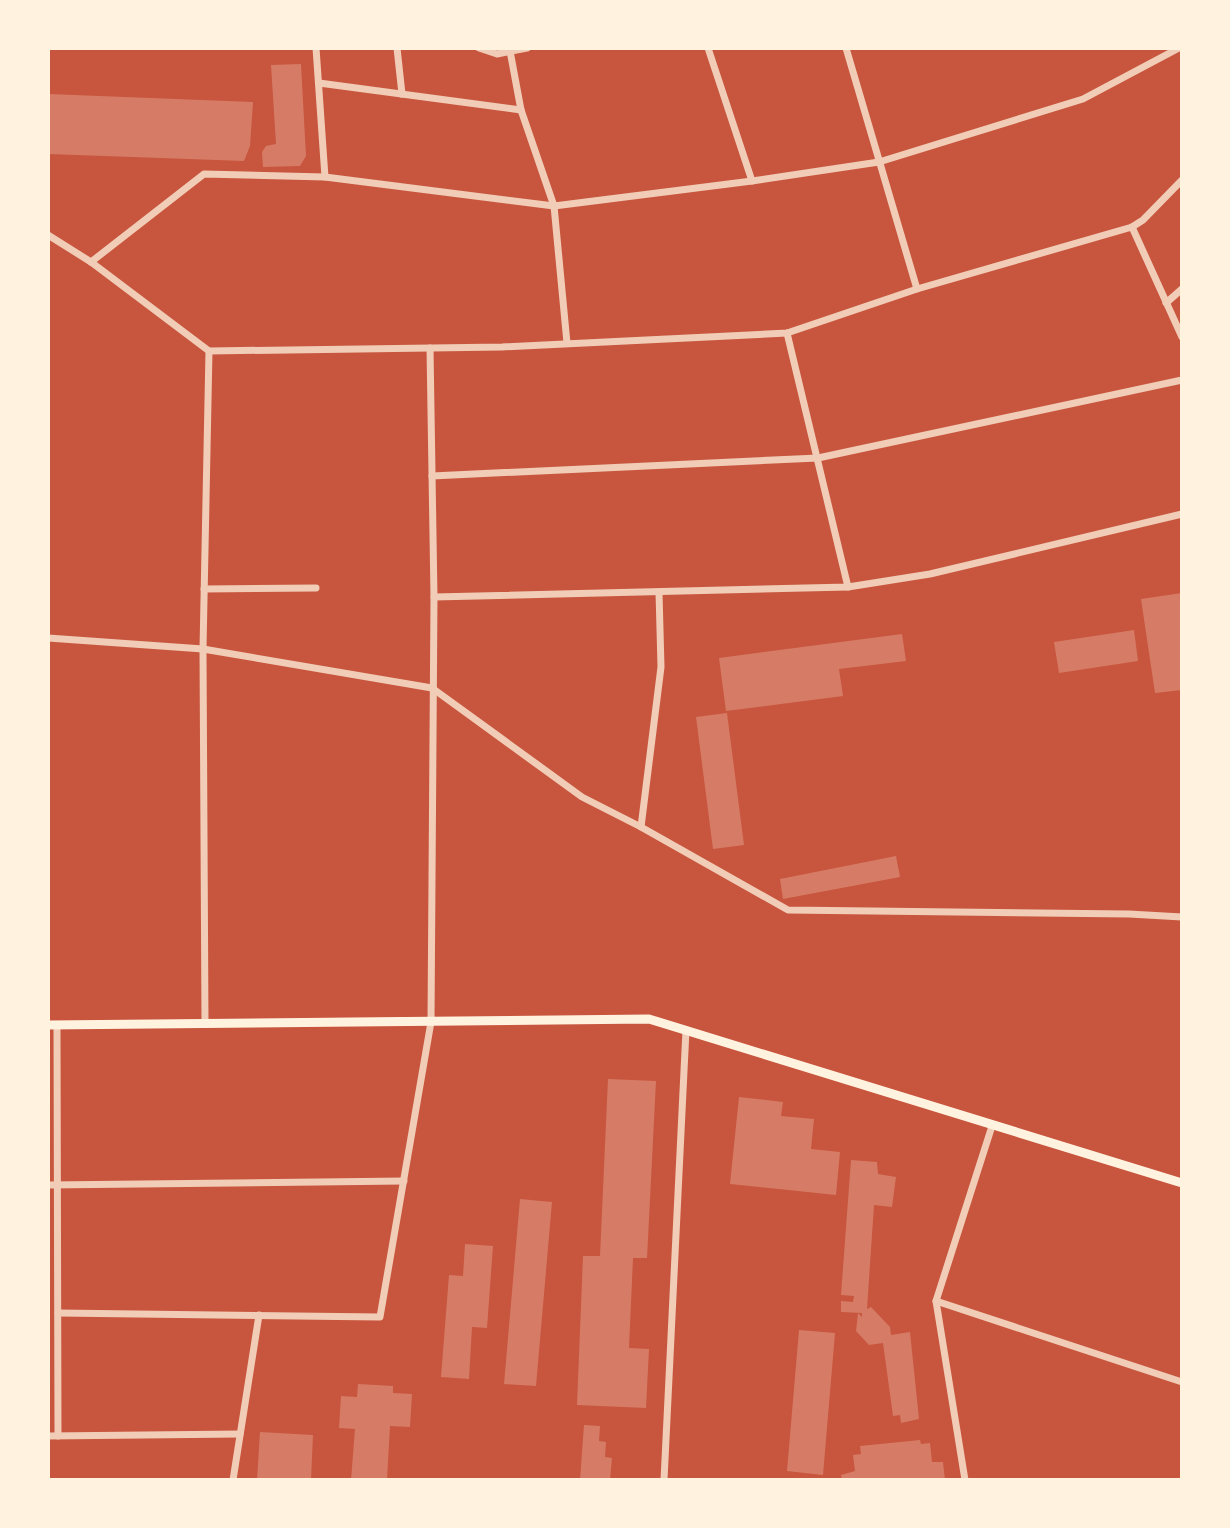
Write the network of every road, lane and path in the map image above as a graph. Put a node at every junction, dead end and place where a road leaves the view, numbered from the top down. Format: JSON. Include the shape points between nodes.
{"nodes":[{"id":1,"x":316,"y":48,"type":"edge"},
{"id":2,"x":397,"y":48,"type":"edge"},
{"id":3,"x":479,"y":48,"type":"edge"},
{"id":4,"x":527,"y":48,"type":"edge"},
{"id":5,"x":708,"y":48,"type":"edge"},
{"id":6,"x":846,"y":48,"type":"edge"},
{"id":7,"x":1179,"y":48,"type":"edge"},
{"id":8,"x":510,"y":51,"type":"junction"},
{"id":9,"x":319,"y":83,"type":"junction"},
{"id":10,"x":402,"y":94,"type":"junction"},
{"id":11,"x":521,"y":110,"type":"junction"},
{"id":12,"x":879,"y":162,"type":"junction"},
{"id":13,"x":325,"y":177,"type":"junction"},
{"id":14,"x":1182,"y":180,"type":"edge"},
{"id":15,"x":752,"y":181,"type":"junction"},
{"id":16,"x":554,"y":206,"type":"junction"},
{"id":17,"x":1132,"y":227,"type":"junction"},
{"id":18,"x":48,"y":235,"type":"edge"},
{"id":19,"x":91,"y":262,"type":"junction"},
{"id":20,"x":917,"y":289,"type":"junction"},
{"id":21,"x":1182,"y":289,"type":"edge"},
{"id":22,"x":1166,"y":303,"type":"junction"},
{"id":23,"x":787,"y":333,"type":"junction"},
{"id":24,"x":1182,"y":337,"type":"edge"},
{"id":25,"x":567,"y":343,"type":"junction"},
{"id":26,"x":430,"y":348,"type":"junction"},
{"id":27,"x":209,"y":351,"type":"junction"},
{"id":28,"x":1182,"y":380,"type":"edge"},
{"id":29,"x":818,"y":458,"type":"junction"},
{"id":30,"x":432,"y":476,"type":"junction"},
{"id":31,"x":1182,"y":514,"type":"edge"},
{"id":32,"x":848,"y":587,"type":"junction"},
{"id":33,"x":316,"y":588,"type":"dead end"},
{"id":34,"x":204,"y":589,"type":"junction"},
{"id":35,"x":659,"y":592,"type":"junction"},
{"id":36,"x":434,"y":597,"type":"junction"},
{"id":37,"x":48,"y":638,"type":"edge"},
{"id":38,"x":203,"y":649,"type":"junction"},
{"id":39,"x":432,"y":688,"type":"junction"},
{"id":40,"x":641,"y":827,"type":"junction"},
{"id":41,"x":1182,"y":917,"type":"edge"},
{"id":42,"x":431,"y":1022,"type":"junction"},
{"id":43,"x":205,"y":1024,"type":"junction"},
{"id":44,"x":52,"y":1025,"type":"edge"},
{"id":45,"x":686,"y":1030,"type":"junction"},
{"id":46,"x":992,"y":1126,"type":"junction"},
{"id":47,"x":404,"y":1181,"type":"junction"},
{"id":48,"x":1182,"y":1183,"type":"edge"},
{"id":49,"x":48,"y":1185,"type":"edge"},
{"id":50,"x":58,"y":1185,"type":"junction"},
{"id":51,"x":936,"y":1301,"type":"junction"},
{"id":52,"x":58,"y":1313,"type":"junction"},
{"id":53,"x":259,"y":1315,"type":"junction"},
{"id":54,"x":1182,"y":1382,"type":"edge"},
{"id":55,"x":240,"y":1434,"type":"junction"},
{"id":56,"x":48,"y":1436,"type":"edge"},
{"id":57,"x":58,"y":1436,"type":"junction"},
{"id":58,"x":233,"y":1480,"type":"edge"},
{"id":59,"x":664,"y":1480,"type":"edge"},
{"id":60,"x":965,"y":1480,"type":"edge"}],
"edges":[{"from":1,"to":9,"type":"street"},
{"from":2,"to":10,"type":"street"},
{"from":3,"to":8,"type":"street","via":[[497,54]]},
{"from":4,"to":8,"type":"street"},
{"from":5,"to":15,"type":"street"},
{"from":6,"to":12,"type":"street"},
{"from":7,"to":12,"type":"street","via":[[1083,99]]},
{"from":8,"to":11,"type":"street"},
{"from":9,"to":10,"type":"street"},
{"from":9,"to":13,"type":"street"},
{"from":10,"to":11,"type":"street"},
{"from":11,"to":16,"type":"street"},
{"from":12,"to":15,"type":"street"},
{"from":12,"to":20,"type":"street"},
{"from":13,"to":16,"type":"street"},
{"from":13,"to":19,"type":"street","via":[[204,174]]},
{"from":14,"to":17,"type":"street"},
{"from":15,"to":16,"type":"street"},
{"from":16,"to":25,"type":"street"},
{"from":17,"to":20,"type":"street"},
{"from":17,"to":22,"type":"street"},
{"from":18,"to":19,"type":"street"},
{"from":19,"to":27,"type":"street"},
{"from":20,"to":23,"type":"street"},
{"from":21,"to":22,"type":"street"},
{"from":22,"to":24,"type":"street"},
{"from":23,"to":25,"type":"street"},
{"from":23,"to":29,"type":"street"},
{"from":25,"to":26,"type":"street"},
{"from":26,"to":27,"type":"street"},
{"from":26,"to":30,"type":"street"},
{"from":27,"to":34,"type":"street"},
{"from":28,"to":29,"type":"street"},
{"from":29,"to":30,"type":"street"},
{"from":29,"to":32,"type":"street"},
{"from":30,"to":36,"type":"street"},
{"from":31,"to":32,"type":"street","via":[[930,574]]},
{"from":32,"to":35,"type":"street"},
{"from":33,"to":34,"type":"street"},
{"from":34,"to":38,"type":"street"},
{"from":35,"to":36,"type":"street"},
{"from":35,"to":40,"type":"street","via":[[661,667]]},
{"from":36,"to":39,"type":"street"},
{"from":37,"to":38,"type":"street"},
{"from":38,"to":39,"type":"street"},
{"from":38,"to":43,"type":"street"},
{"from":39,"to":40,"type":"street","via":[[582,797]]},
{"from":39,"to":42,"type":"street"},
{"from":40,"to":41,"type":"street","via":[[788,910]]},
{"from":42,"to":43,"type":"main road"},
{"from":42,"to":45,"type":"main road","via":[[649,1019]]},
{"from":42,"to":47,"type":"street"},
{"from":43,"to":44,"type":"main road"},
{"from":44,"to":50,"type":"street"},
{"from":45,"to":46,"type":"main road"},
{"from":45,"to":59,"type":"street"},
{"from":46,"to":48,"type":"main road"},
{"from":46,"to":51,"type":"street"},
{"from":47,"to":50,"type":"street"},
{"from":47,"to":53,"type":"street","via":[[380,1317]]},
{"from":49,"to":50,"type":"street"},
{"from":50,"to":52,"type":"street"},
{"from":51,"to":54,"type":"street"},
{"from":51,"to":60,"type":"street"},
{"from":52,"to":53,"type":"street"},
{"from":52,"to":57,"type":"street"},
{"from":53,"to":55,"type":"street"},
{"from":55,"to":57,"type":"street"},
{"from":55,"to":58,"type":"street"},
{"from":56,"to":57,"type":"street"}]}
